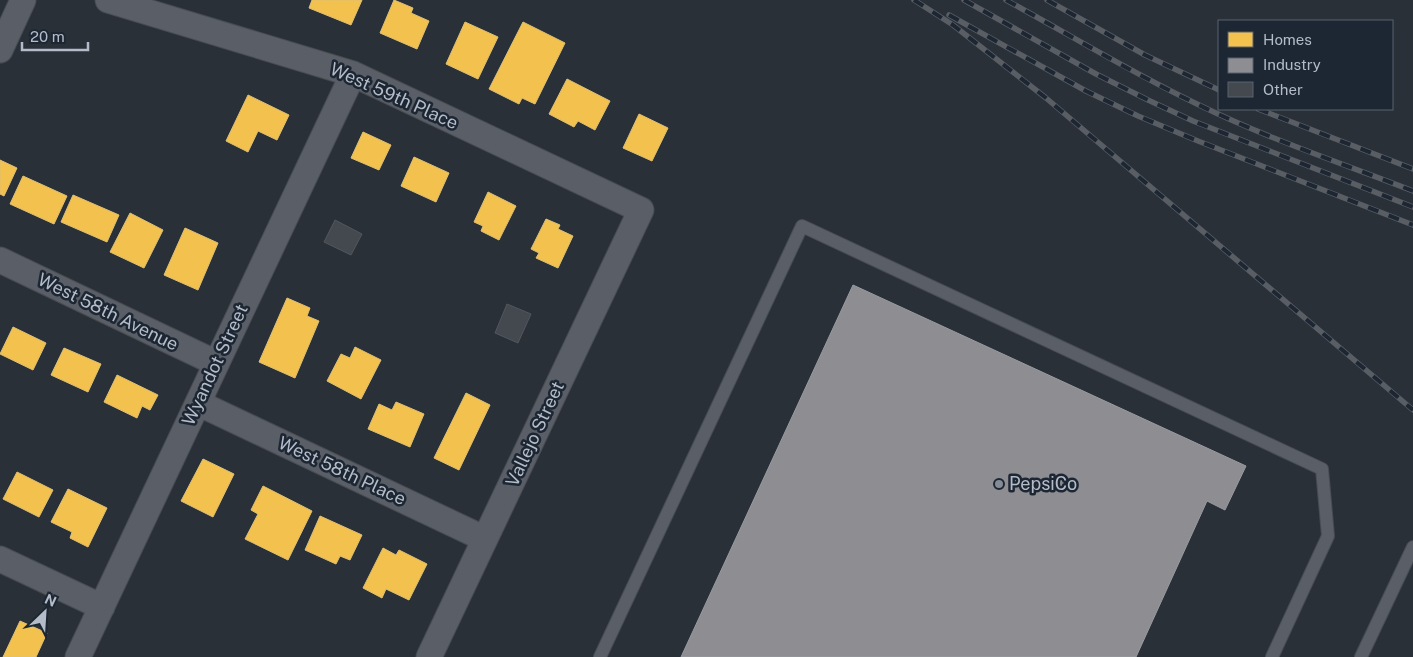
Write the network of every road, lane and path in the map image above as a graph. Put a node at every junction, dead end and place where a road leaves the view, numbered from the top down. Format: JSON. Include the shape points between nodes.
{"nodes":[{"id":1,"x":23,"y":0,"type":"edge"},
{"id":2,"x":108,"y":0,"type":"edge"},
{"id":3,"x":0,"y":50,"type":"edge"},
{"id":4,"x":353,"y":74,"type":"junction"},
{"id":5,"x":641,"y":210,"type":"joint"},
{"id":6,"x":0,"y":260,"type":"edge"},
{"id":7,"x":216,"y":363,"type":"junction"},
{"id":8,"x":198,"y":403,"type":"junction"},
{"id":9,"x":485,"y":538,"type":"junction"},
{"id":10,"x":1413,"y":547,"type":"edge"},
{"id":11,"x":0,"y":559,"type":"edge"},
{"id":12,"x":102,"y":607,"type":"junction"},
{"id":13,"x":78,"y":657,"type":"edge"},
{"id":14,"x":429,"y":657,"type":"edge"},
{"id":15,"x":600,"y":657,"type":"edge"},
{"id":16,"x":1272,"y":657,"type":"edge"},
{"id":17,"x":1361,"y":657,"type":"edge"}],
"edges":[{"from":1,"to":3,"type":"street"},
{"from":2,"to":4,"type":"street","name":"West 59th Place"},
{"from":4,"to":5,"type":"street","name":"West 59th Place"},
{"from":4,"to":7,"type":"street","name":"Wyandot Street"},
{"from":5,"to":9,"type":"street","name":"Vallejo Street"},
{"from":6,"to":7,"type":"street","name":"West 58th Avenue"},
{"from":7,"to":8,"type":"street","name":"Wyandot Street"},
{"from":8,"to":9,"type":"street","name":"West 58th Place"},
{"from":8,"to":12,"type":"street","name":"Wyandot Street"},
{"from":9,"to":14,"type":"street","name":"Vallejo Street"},
{"from":10,"to":17,"type":"lane"},
{"from":11,"to":12,"type":"street"},
{"from":12,"to":13,"type":"street","name":"Wyandot Street"},
{"from":15,"to":16,"type":"lane","via":[[802,226],[1322,469],[1328,536]]}]}
